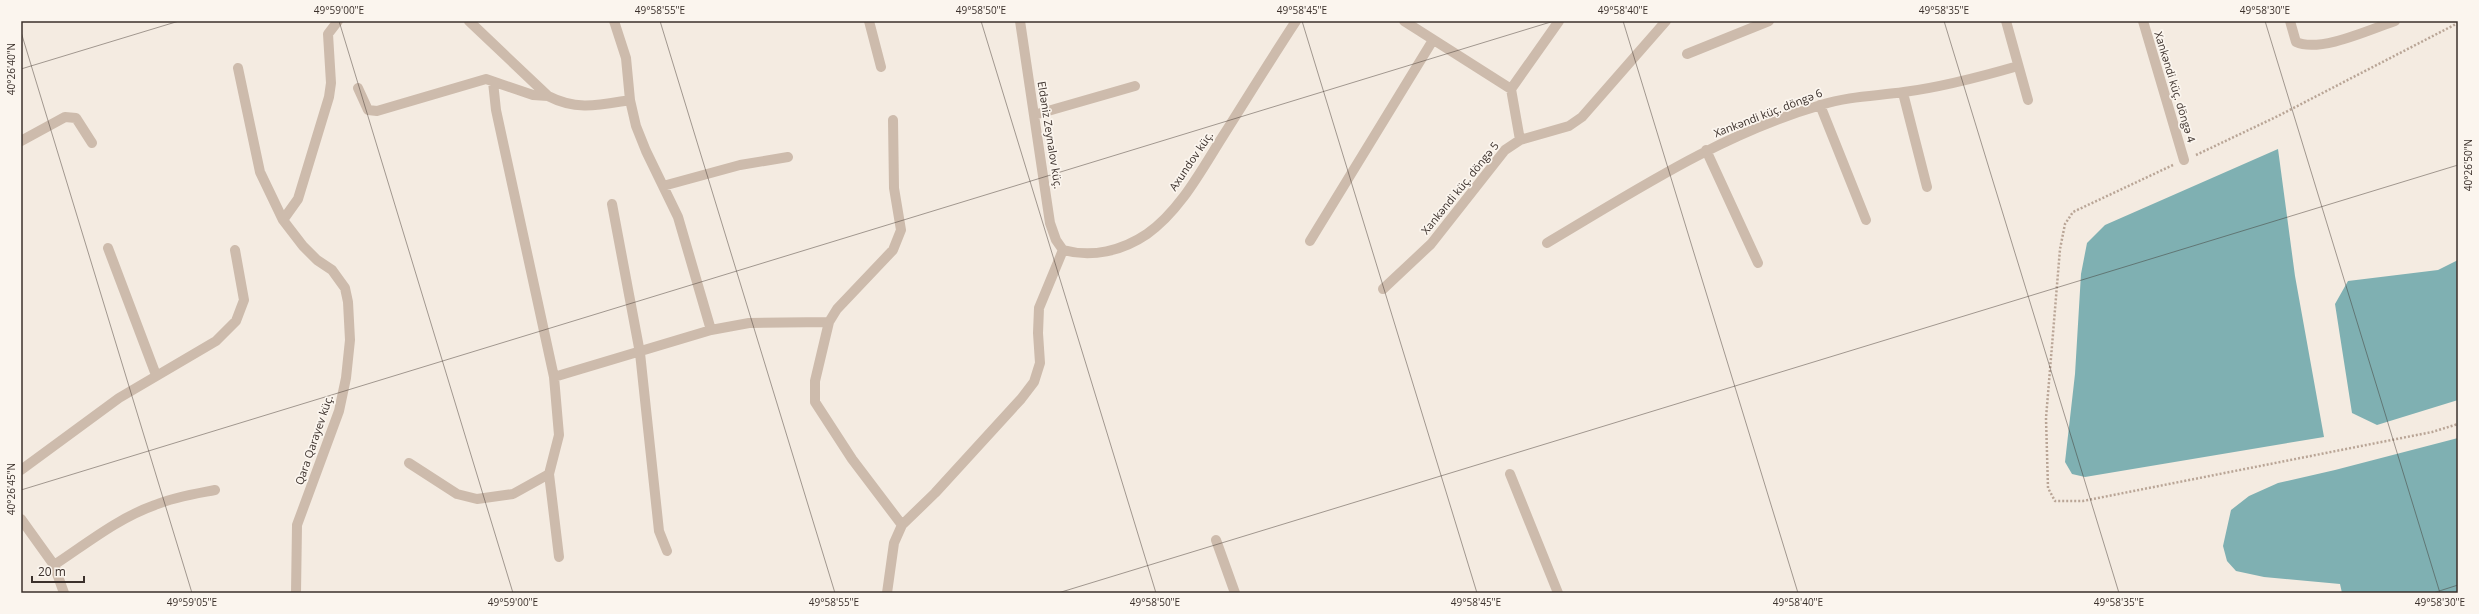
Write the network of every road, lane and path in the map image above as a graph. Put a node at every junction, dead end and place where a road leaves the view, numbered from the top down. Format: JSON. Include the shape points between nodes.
{"nodes":[{"id":1,"x":338,"y":21,"type":"edge"},
{"id":2,"x":469,"y":21,"type":"edge"},
{"id":3,"x":614,"y":21,"type":"edge"},
{"id":4,"x":869,"y":21,"type":"edge"},
{"id":5,"x":1020,"y":21,"type":"edge"},
{"id":6,"x":1296,"y":21,"type":"edge"},
{"id":7,"x":1404,"y":21,"type":"edge"},
{"id":8,"x":1559,"y":21,"type":"edge"},
{"id":9,"x":1666,"y":21,"type":"edge"},
{"id":10,"x":1769,"y":21,"type":"edge"},
{"id":11,"x":2006,"y":21,"type":"edge"},
{"id":12,"x":2143,"y":21,"type":"edge"},
{"id":13,"x":2290,"y":21,"type":"edge"},
{"id":14,"x":2395,"y":21,"type":"edge"},
{"id":15,"x":2458,"y":23,"type":"edge"},
{"id":16,"x":1433,"y":40,"type":"junction"},
{"id":17,"x":1687,"y":54,"type":"dead end"},
{"id":18,"x":2018,"y":66,"type":"junction"},
{"id":19,"x":881,"y":67,"type":"dead end"},
{"id":20,"x":238,"y":68,"type":"dead end"},
{"id":21,"x":492,"y":82,"type":"junction"},
{"id":22,"x":1135,"y":86,"type":"dead end"},
{"id":23,"x":358,"y":88,"type":"dead end"},
{"id":24,"x":1511,"y":89,"type":"junction"},
{"id":25,"x":1903,"y":92,"type":"junction"},
{"id":26,"x":548,"y":96,"type":"junction"},
{"id":27,"x":630,"y":100,"type":"junction"},
{"id":28,"x":2028,"y":100,"type":"dead end"},
{"id":29,"x":1820,"y":105,"type":"junction"},
{"id":30,"x":1034,"y":115,"type":"junction"},
{"id":31,"x":893,"y":120,"type":"dead end"},
{"id":32,"x":1520,"y":140,"type":"junction"},
{"id":33,"x":21,"y":141,"type":"edge"},
{"id":34,"x":92,"y":143,"type":"dead end"},
{"id":35,"x":1706,"y":150,"type":"junction"},
{"id":36,"x":788,"y":157,"type":"dead end"},
{"id":37,"x":2184,"y":160,"type":"junction"},
{"id":38,"x":663,"y":186,"type":"junction"},
{"id":39,"x":1927,"y":187,"type":"dead end"},
{"id":40,"x":612,"y":204,"type":"dead end"},
{"id":41,"x":282,"y":220,"type":"junction"},
{"id":42,"x":1866,"y":220,"type":"dead end"},
{"id":43,"x":1310,"y":241,"type":"dead end"},
{"id":44,"x":1547,"y":243,"type":"dead end"},
{"id":45,"x":108,"y":248,"type":"dead end"},
{"id":46,"x":235,"y":250,"type":"dead end"},
{"id":47,"x":1063,"y":250,"type":"junction"},
{"id":48,"x":1758,"y":262,"type":"dead end"},
{"id":49,"x":1383,"y":289,"type":"dead end"},
{"id":50,"x":829,"y":322,"type":"junction"},
{"id":51,"x":712,"y":330,"type":"junction"},
{"id":52,"x":640,"y":353,"type":"junction"},
{"id":53,"x":156,"y":375,"type":"junction"},
{"id":54,"x":554,"y":377,"type":"junction"},
{"id":55,"x":2458,"y":424,"type":"edge"},
{"id":56,"x":409,"y":463,"type":"dead end"},
{"id":57,"x":21,"y":470,"type":"edge"},
{"id":58,"x":549,"y":474,"type":"junction"},
{"id":59,"x":1510,"y":474,"type":"dead end"},
{"id":60,"x":215,"y":490,"type":"dead end"},
{"id":61,"x":21,"y":519,"type":"edge"},
{"id":62,"x":902,"y":525,"type":"junction"},
{"id":63,"x":1216,"y":540,"type":"dead end"},
{"id":64,"x":667,"y":551,"type":"dead end"},
{"id":65,"x":559,"y":557,"type":"dead end"},
{"id":66,"x":54,"y":565,"type":"junction"},
{"id":67,"x":64,"y":593,"type":"edge"},
{"id":68,"x":296,"y":593,"type":"edge"},
{"id":69,"x":887,"y":593,"type":"edge"},
{"id":70,"x":1235,"y":593,"type":"edge"},
{"id":71,"x":1558,"y":593,"type":"edge"}],
"edges":[{"from":1,"to":41,"type":"street","via":[[328,34],[331,83],[329,97],[298,199]]},
{"from":2,"to":26,"type":"street"},
{"from":3,"to":27,"type":"street","via":[[626,58]]},
{"from":4,"to":19,"type":"street"},
{"from":5,"to":30,"type":"street","name":"Eldəniz Zeynalov küç."},
{"from":6,"to":47,"type":"street","name":"Axundov küç.","via":[[1202,168],[1160,222],[1146,234],[1100,254],[1079,254]]},
{"from":7,"to":16,"type":"street"},
{"from":8,"to":24,"type":"street"},
{"from":9,"to":32,"type":"street","name":"Xankəndi küç. döngə 5","via":[[1582,116],[1569,126]]},
{"from":10,"to":17,"type":"street"},
{"from":11,"to":18,"type":"street"},
{"from":12,"to":37,"type":"street","name":"Xankəndi küç. döngə 4"},
{"from":13,"to":14,"type":"street","via":[[2296,42],[2303,45],[2334,41]]},
{"from":15,"to":37,"type":"path","via":[[2278,116]]},
{"from":16,"to":24,"type":"street"},
{"from":16,"to":43,"type":"street"},
{"from":18,"to":25,"type":"street","name":"Xankəndi küç. döngə 6","via":[[1954,84]]},
{"from":18,"to":28,"type":"street"},
{"from":20,"to":41,"type":"street","name":"Qara Qarayev küç.","via":[[260,172]]},
{"from":21,"to":23,"type":"street","via":[[486,80],[377,112],[368,110]]},
{"from":21,"to":26,"type":"street","via":[[533,95]]},
{"from":21,"to":54,"type":"street"},
{"from":22,"to":30,"type":"street"},
{"from":24,"to":32,"type":"street"},
{"from":25,"to":29,"type":"street","name":"Xankəndi küç. döngə 6","via":[[1853,96]]},
{"from":25,"to":39,"type":"street"},
{"from":26,"to":27,"type":"street","via":[[562,104],[586,107]]},
{"from":27,"to":38,"type":"street","via":[[646,151]]},
{"from":29,"to":35,"type":"street","name":"Xankəndi küç. döngə 6","via":[[1741,134]]},
{"from":29,"to":42,"type":"street"},
{"from":30,"to":47,"type":"street","name":"Eldəniz Zeynalov küç.","via":[[1050,223]]},
{"from":31,"to":50,"type":"street","via":[[894,188],[901,230],[893,250],[837,309]]},
{"from":32,"to":49,"type":"street","name":"Xankəndi küç. döngə 5","via":[[1505,150],[1431,244]]},
{"from":33,"to":34,"type":"street","via":[[65,117],[76,118]]},
{"from":35,"to":44,"type":"street","name":"Xankəndi küç. döngə 6"},
{"from":35,"to":48,"type":"street"},
{"from":36,"to":38,"type":"street","via":[[740,165]]},
{"from":37,"to":55,"type":"path","via":[[2074,212],[2065,224],[2060,248],[2046,418],[2048,488],[2055,501],[2084,501],[2432,432]]},
{"from":38,"to":51,"type":"street","via":[[678,218]]},
{"from":40,"to":52,"type":"street"},
{"from":41,"to":68,"type":"street","name":"Qara Qarayev küç.","via":[[303,246],[332,270],[345,288],[350,340],[339,411],[297,524]]},
{"from":45,"to":53,"type":"street"},
{"from":46,"to":53,"type":"street","via":[[244,300],[236,321],[216,341]]},
{"from":47,"to":62,"type":"street","via":[[1039,308],[1040,363],[1034,382],[940,488]]},
{"from":50,"to":51,"type":"street","via":[[749,323]]},
{"from":50,"to":62,"type":"street","via":[[815,381],[815,402],[852,459]]},
{"from":51,"to":52,"type":"street"},
{"from":52,"to":54,"type":"street"},
{"from":52,"to":64,"type":"street","via":[[658,531]]},
{"from":53,"to":57,"type":"street","via":[[119,398]]},
{"from":54,"to":58,"type":"street","via":[[559,435]]},
{"from":56,"to":58,"type":"street","via":[[457,494],[477,499],[513,494]]},
{"from":58,"to":65,"type":"street"},
{"from":59,"to":71,"type":"street"},
{"from":60,"to":66,"type":"street","via":[[180,496],[153,505],[122,521]]},
{"from":61,"to":66,"type":"street"},
{"from":62,"to":69,"type":"street","via":[[894,542]]},
{"from":63,"to":70,"type":"street"},
{"from":66,"to":67,"type":"street"}]}
